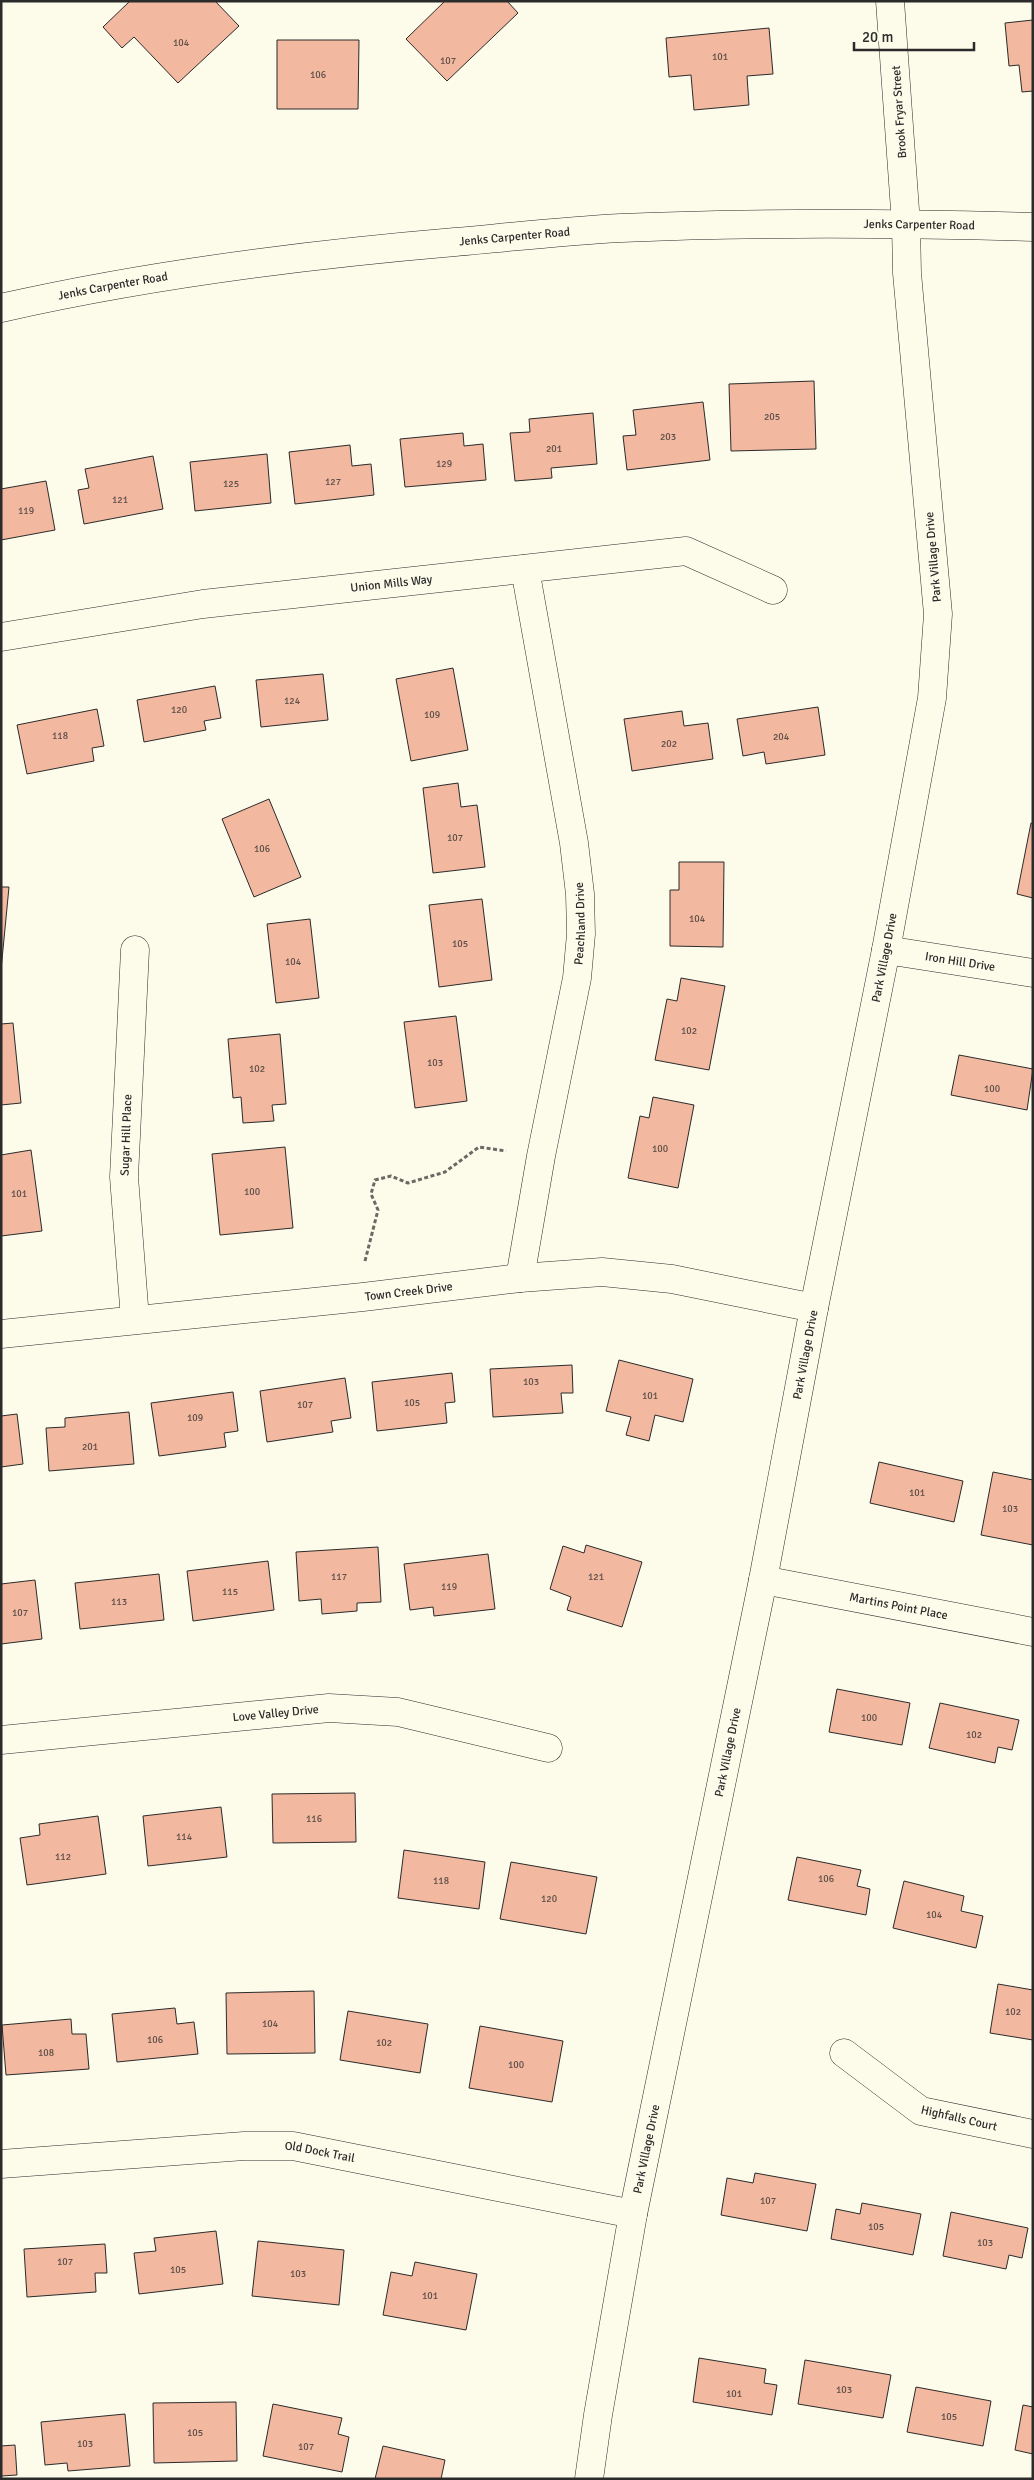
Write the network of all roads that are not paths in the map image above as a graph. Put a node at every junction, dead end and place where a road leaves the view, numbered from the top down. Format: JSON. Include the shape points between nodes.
{"nodes":[{"id":1,"x":890,"y":1,"type":"edge"},
{"id":2,"x":906,"y":224,"type":"junction"},
{"id":3,"x":1033,"y":227,"type":"edge"},
{"id":4,"x":1,"y":308,"type":"edge"},
{"id":5,"x":525,"y":569,"type":"junction"},
{"id":6,"x":774,"y":590,"type":"dead end"},
{"id":7,"x":1,"y":637,"type":"edge"},
{"id":8,"x":135,"y":950,"type":"dead end"},
{"id":9,"x":886,"y":950,"type":"junction"},
{"id":10,"x":1033,"y":973,"type":"edge"},
{"id":11,"x":520,"y":1278,"type":"junction"},
{"id":12,"x":814,"y":1308,"type":"junction"},
{"id":13,"x":135,"y":1319,"type":"junction"},
{"id":14,"x":1,"y":1334,"type":"edge"},
{"id":15,"x":763,"y":1580,"type":"junction"},
{"id":16,"x":1033,"y":1632,"type":"edge"},
{"id":17,"x":1,"y":1740,"type":"edge"},
{"id":18,"x":548,"y":1748,"type":"dead end"},
{"id":19,"x":844,"y":2053,"type":"dead end"},
{"id":20,"x":1033,"y":2134,"type":"edge"},
{"id":21,"x":1,"y":2164,"type":"edge"},
{"id":22,"x":633,"y":2214,"type":"junction"},
{"id":23,"x":589,"y":2479,"type":"edge"}],
"edges":[{"from":1,"to":2,"type":"street","name":"Brook Fryar Street"},
{"from":2,"to":3,"type":"street","name":"Jenks Carpenter Road"},
{"from":2,"to":4,"type":"street","name":"Jenks Carpenter Road","via":[[619,228],[363,250],[172,274]]},
{"from":2,"to":9,"type":"street","name":"Park Village Drive","via":[[907,273],[938,614],[932,698]]},
{"from":5,"to":6,"type":"street","name":"Union Mills Way","via":[[686,551]]},
{"from":5,"to":7,"type":"street","name":"Union Mills Way","via":[[203,604]]},
{"from":5,"to":11,"type":"street","name":"Peachland Drive","via":[[574,843],[580,894],[580,934],[577,978]]},
{"from":8,"to":13,"type":"street","name":"Sugar Hill Place","via":[[124,1177]]},
{"from":9,"to":10,"type":"street","name":"Iron Hill Drive"},
{"from":9,"to":12,"type":"street","name":"Park Village Drive"},
{"from":11,"to":12,"type":"street","name":"Town Creek Drive","via":[[602,1272],[672,1278]]},
{"from":11,"to":13,"type":"street","name":"Town Creek Drive"},
{"from":12,"to":15,"type":"street","name":"Park Village Drive"},
{"from":13,"to":14,"type":"street","name":"Town Creek Drive"},
{"from":15,"to":16,"type":"street","name":"Martins Point Place"},
{"from":15,"to":22,"type":"street","name":"Park Village Drive"},
{"from":17,"to":18,"type":"street","name":"Love Valley Drive","via":[[329,1708],[398,1712]]},
{"from":19,"to":20,"type":"street","name":"Highfalls Court","via":[[921,2111]]},
{"from":21,"to":22,"type":"street","name":"Old Dock Trail","via":[[244,2146],[293,2146]]},
{"from":22,"to":23,"type":"street","name":"Park Village Drive"}]}
